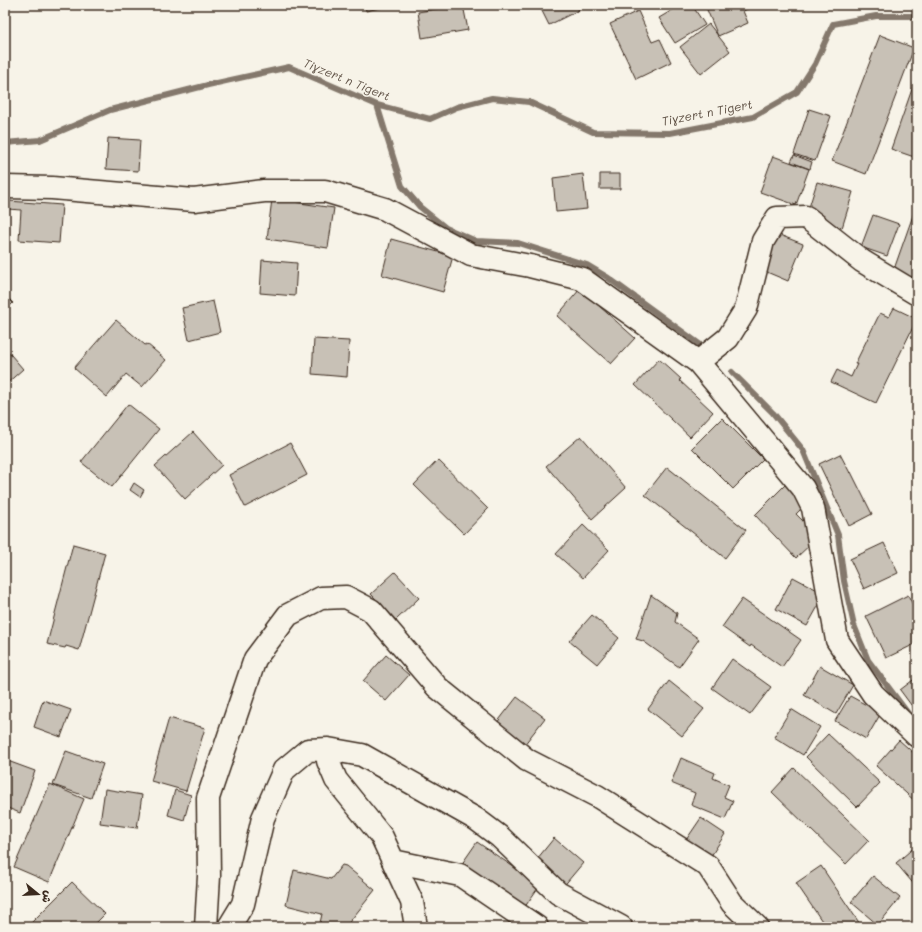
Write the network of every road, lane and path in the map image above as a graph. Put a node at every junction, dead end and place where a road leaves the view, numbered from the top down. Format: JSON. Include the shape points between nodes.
{"nodes":[{"id":1,"x":5,"y":187,"type":"edge"},
{"id":2,"x":917,"y":294,"type":"edge"},
{"id":3,"x":698,"y":362,"type":"junction"},
{"id":4,"x":917,"y":736,"type":"edge"},
{"id":5,"x":328,"y":749,"type":"junction"},
{"id":6,"x":393,"y":861,"type":"junction"},
{"id":7,"x":206,"y":927,"type":"edge"},
{"id":8,"x":229,"y":927,"type":"edge"},
{"id":9,"x":416,"y":927,"type":"edge"},
{"id":10,"x":537,"y":927,"type":"edge"},
{"id":11,"x":621,"y":927,"type":"edge"},
{"id":12,"x":757,"y":927,"type":"edge"}],
"edges":[{"from":1,"to":3,"type":"street","via":[[52,188],[194,200],[264,191],[326,191],[385,209],[471,254],[582,279]]},
{"from":2,"to":3,"type":"street","via":[[862,261],[806,218],[777,218],[763,241],[746,309],[728,338]]},
{"from":3,"to":4,"type":"street","via":[[803,488],[813,508],[837,640],[873,694]]},
{"from":5,"to":6,"type":"street","via":[[328,761],[336,780],[382,837]]},
{"from":5,"to":8,"type":"street","via":[[308,750],[284,770],[263,818],[243,904]]},
{"from":5,"to":11,"type":"street","via":[[362,755],[476,819],[500,837],[558,893]]},
{"from":6,"to":9,"type":"street","via":[[412,902]]},
{"from":6,"to":10,"type":"street","via":[[460,875]]},
{"from":7,"to":12,"type":"street","via":[[209,876],[208,798],[255,659],[288,615],[321,598],[346,597],[371,610],[437,687],[527,760],[597,796],[708,866],[732,903]]}]}
